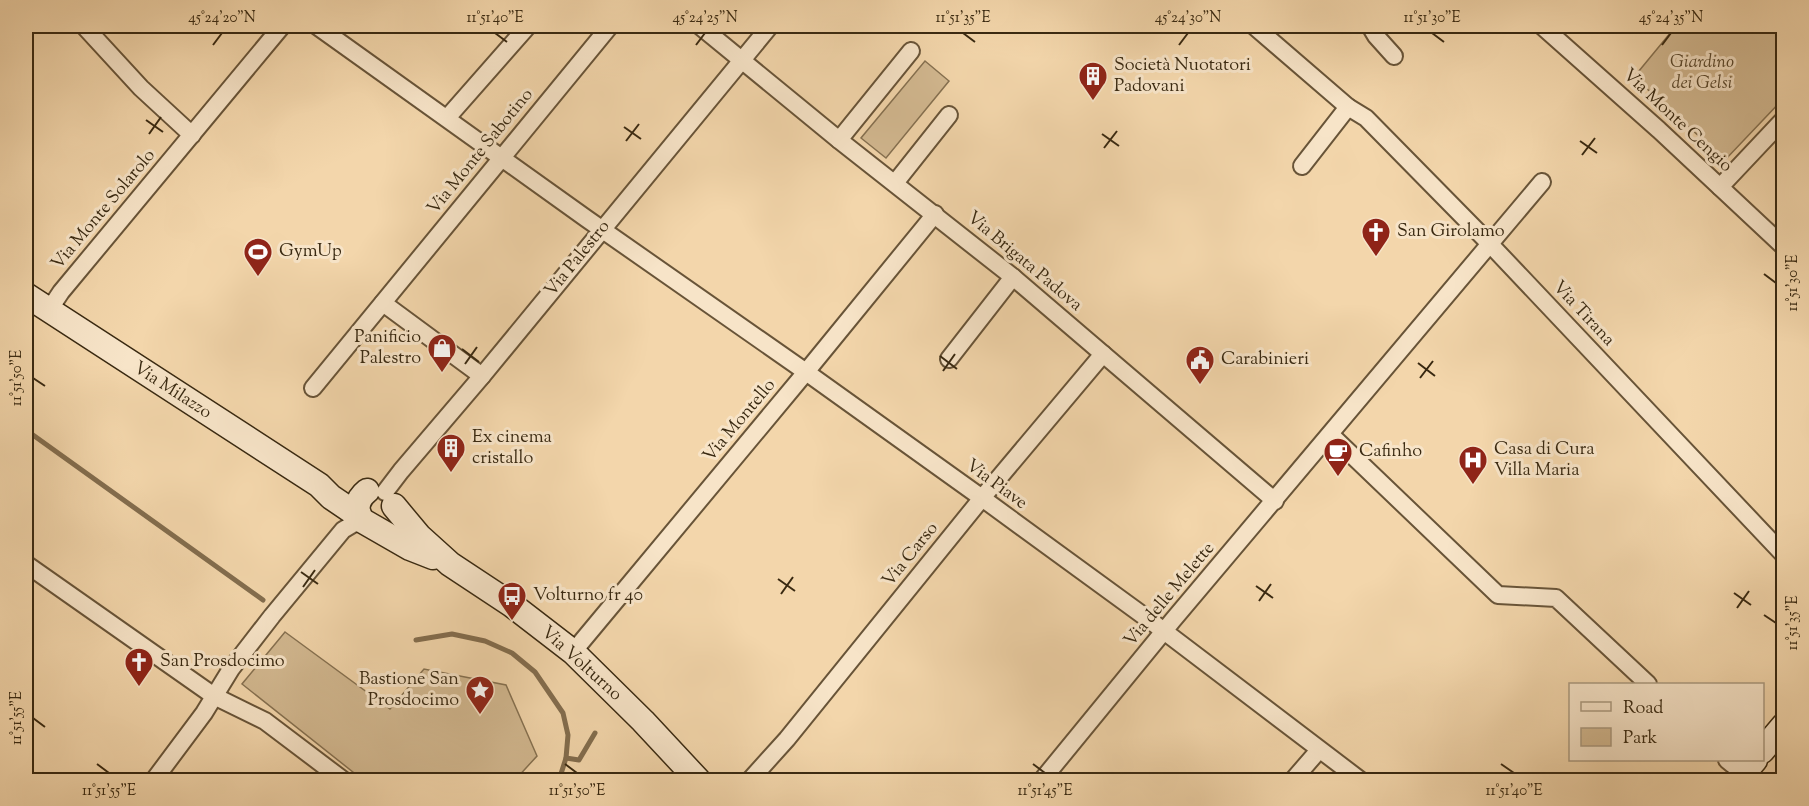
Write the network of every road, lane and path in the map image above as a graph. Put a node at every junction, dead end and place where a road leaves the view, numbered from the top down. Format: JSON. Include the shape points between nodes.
{"nodes":[{"id":1,"x":84,"y":26,"type":"edge"},
{"id":2,"x":282,"y":26,"type":"edge"},
{"id":3,"x":317,"y":26,"type":"edge"},
{"id":4,"x":528,"y":26,"type":"edge"},
{"id":5,"x":610,"y":26,"type":"edge"},
{"id":6,"x":700,"y":26,"type":"edge"},
{"id":7,"x":770,"y":26,"type":"edge"},
{"id":8,"x":1254,"y":26,"type":"edge"},
{"id":9,"x":1370,"y":26,"type":"edge"},
{"id":10,"x":1542,"y":26,"type":"edge"},
{"id":11,"x":911,"y":51,"type":"dead end"},
{"id":12,"x":1394,"y":56,"type":"dead end"},
{"id":13,"x":742,"y":61,"type":"junction"},
{"id":14,"x":1348,"y":107,"type":"junction"},
{"id":15,"x":949,"y":116,"type":"dead end"},
{"id":16,"x":447,"y":118,"type":"junction"},
{"id":17,"x":1784,"y":119,"type":"edge"},
{"id":18,"x":192,"y":135,"type":"junction"},
{"id":19,"x":839,"y":140,"type":"junction"},
{"id":20,"x":502,"y":159,"type":"junction"},
{"id":21,"x":1302,"y":166,"type":"dead end"},
{"id":22,"x":1542,"y":182,"type":"dead end"},
{"id":23,"x":895,"y":183,"type":"junction"},
{"id":24,"x":1720,"y":187,"type":"junction"},
{"id":25,"x":935,"y":214,"type":"junction"},
{"id":26,"x":603,"y":230,"type":"junction"},
{"id":27,"x":1489,"y":243,"type":"junction"},
{"id":28,"x":1784,"y":247,"type":"edge"},
{"id":29,"x":1013,"y":277,"type":"junction"},
{"id":30,"x":26,"y":295,"type":"edge"},
{"id":31,"x":382,"y":303,"type":"junction"},
{"id":32,"x":49,"y":310,"type":"junction"},
{"id":33,"x":1103,"y":354,"type":"junction"},
{"id":34,"x":949,"y":359,"type":"dead end"},
{"id":35,"x":806,"y":372,"type":"junction"},
{"id":36,"x":482,"y":376,"type":"junction"},
{"id":37,"x":314,"y":388,"type":"dead end"},
{"id":38,"x":1331,"y":435,"type":"junction"},
{"id":39,"x":319,"y":485,"type":"junction"},
{"id":40,"x":382,"y":496,"type":"junction"},
{"id":41,"x":982,"y":498,"type":"junction"},
{"id":42,"x":1275,"y":501,"type":"junction"},
{"id":43,"x":365,"y":521,"type":"junction"},
{"id":44,"x":1784,"y":555,"type":"edge"},
{"id":45,"x":26,"y":564,"type":"edge"},
{"id":46,"x":450,"y":564,"type":"junction"},
{"id":47,"x":1165,"y":631,"type":"junction"},
{"id":48,"x":573,"y":652,"type":"junction"},
{"id":49,"x":1647,"y":683,"type":"edge"},
{"id":50,"x":214,"y":696,"type":"junction"},
{"id":51,"x":1784,"y":725,"type":"edge"},
{"id":52,"x":1764,"y":749,"type":"edge"},
{"id":53,"x":1319,"y":750,"type":"junction"},
{"id":54,"x":154,"y":780,"type":"edge"},
{"id":55,"x":343,"y":780,"type":"edge"},
{"id":56,"x":698,"y":780,"type":"edge"},
{"id":57,"x":750,"y":780,"type":"edge"},
{"id":58,"x":1042,"y":780,"type":"edge"},
{"id":59,"x":1293,"y":780,"type":"edge"},
{"id":60,"x":1360,"y":780,"type":"edge"}],
"edges":[{"from":1,"to":18,"type":"street","via":[[141,88]]},
{"from":2,"to":18,"type":"street","name":"Via Monte Solarolo"},
{"from":3,"to":16,"type":"street","name":"Via Piave"},
{"from":4,"to":16,"type":"street"},
{"from":5,"to":20,"type":"street","name":"Via Monte Sabotino"},
{"from":6,"to":13,"type":"street","name":"Via Brigata Padova"},
{"from":7,"to":13,"type":"street","name":"Via Palestro"},
{"from":8,"to":14,"type":"street","name":"Via Tirana"},
{"from":9,"to":12,"type":"street"},
{"from":10,"to":24,"type":"street","name":"Via Monte Cengio"},
{"from":11,"to":19,"type":"street"},
{"from":13,"to":19,"type":"street","name":"Via Brigata Padova"},
{"from":13,"to":26,"type":"street","name":"Via Palestro"},
{"from":14,"to":21,"type":"street"},
{"from":14,"to":27,"type":"street","name":"Via Tirana","via":[[1366,118]]},
{"from":15,"to":23,"type":"street"},
{"from":16,"to":20,"type":"street","name":"Via Piave"},
{"from":17,"to":24,"type":"street"},
{"from":18,"to":32,"type":"street","name":"Via Monte Solarolo"},
{"from":19,"to":23,"type":"street","name":"Via Brigata Padova"},
{"from":20,"to":26,"type":"street","name":"Via Piave"},
{"from":20,"to":31,"type":"street","name":"Via Monte Sabotino"},
{"from":22,"to":27,"type":"street","name":"Via delle Melette"},
{"from":23,"to":25,"type":"street","name":"Via Brigata Padova"},
{"from":24,"to":28,"type":"street","name":"Via Monte Cengio"},
{"from":25,"to":29,"type":"street","name":"Via Brigata Padova"},
{"from":25,"to":35,"type":"street","name":"Via Montello"},
{"from":26,"to":35,"type":"street","name":"Via Piave"},
{"from":26,"to":36,"type":"street","name":"Via Palestro"},
{"from":27,"to":38,"type":"street","name":"Via delle Melette"},
{"from":27,"to":44,"type":"street","name":"Via Tirana"},
{"from":29,"to":33,"type":"street","name":"Via Brigata Padova"},
{"from":29,"to":34,"type":"street"},
{"from":30,"to":32,"type":"main road","name":"Via Milazzo"},
{"from":31,"to":36,"type":"street"},
{"from":31,"to":37,"type":"street","name":"Via Monte Sabotino"},
{"from":32,"to":39,"type":"main road","name":"Via Milazzo"},
{"from":33,"to":41,"type":"street","name":"Via Carso"},
{"from":33,"to":42,"type":"street","name":"Via Brigata Padova"},
{"from":35,"to":41,"type":"street","name":"Via Piave"},
{"from":35,"to":48,"type":"street","name":"Via Montello"},
{"from":36,"to":40,"type":"street","name":"Via Palestro"},
{"from":38,"to":42,"type":"street","name":"Via delle Melette"},
{"from":38,"to":49,"type":"street","via":[[1498,595],[1556,598]]},
{"from":39,"to":40,"type":"main road","name":"Via Milazzo"},
{"from":39,"to":43,"type":"main road","name":"Via Milazzo"},
{"from":40,"to":43,"type":"main road","name":"Via Palestro","via":[[359,499],[357,505]]},
{"from":40,"to":43,"type":"main road","name":"Via Palestro","via":[[390,519],[378,525]]},
{"from":40,"to":46,"type":"main road","name":"Via Volturno"},
{"from":41,"to":47,"type":"street","name":"Via Piave"},
{"from":41,"to":57,"type":"street","name":"Via Carso","via":[[856,656]]},
{"from":42,"to":47,"type":"street","name":"Via delle Melette"},
{"from":43,"to":46,"type":"main road","name":"Via Volturno","via":[[410,548]]},
{"from":43,"to":50,"type":"street","name":"Via Palestro","via":[[343,530],[265,625]]},
{"from":45,"to":50,"type":"street"},
{"from":46,"to":48,"type":"main road","name":"Via Volturno"},
{"from":47,"to":53,"type":"street","name":"Via Piave"},
{"from":47,"to":58,"type":"street","name":"Via delle Melette"},
{"from":48,"to":56,"type":"main road","name":"Via Volturno"},
{"from":50,"to":54,"type":"street","name":"Via Palestro"},
{"from":50,"to":55,"type":"street","via":[[265,721]]},
{"from":51,"to":52,"type":"main road"},
{"from":53,"to":59,"type":"street"},
{"from":53,"to":60,"type":"street","name":"Via Piave"}]}
